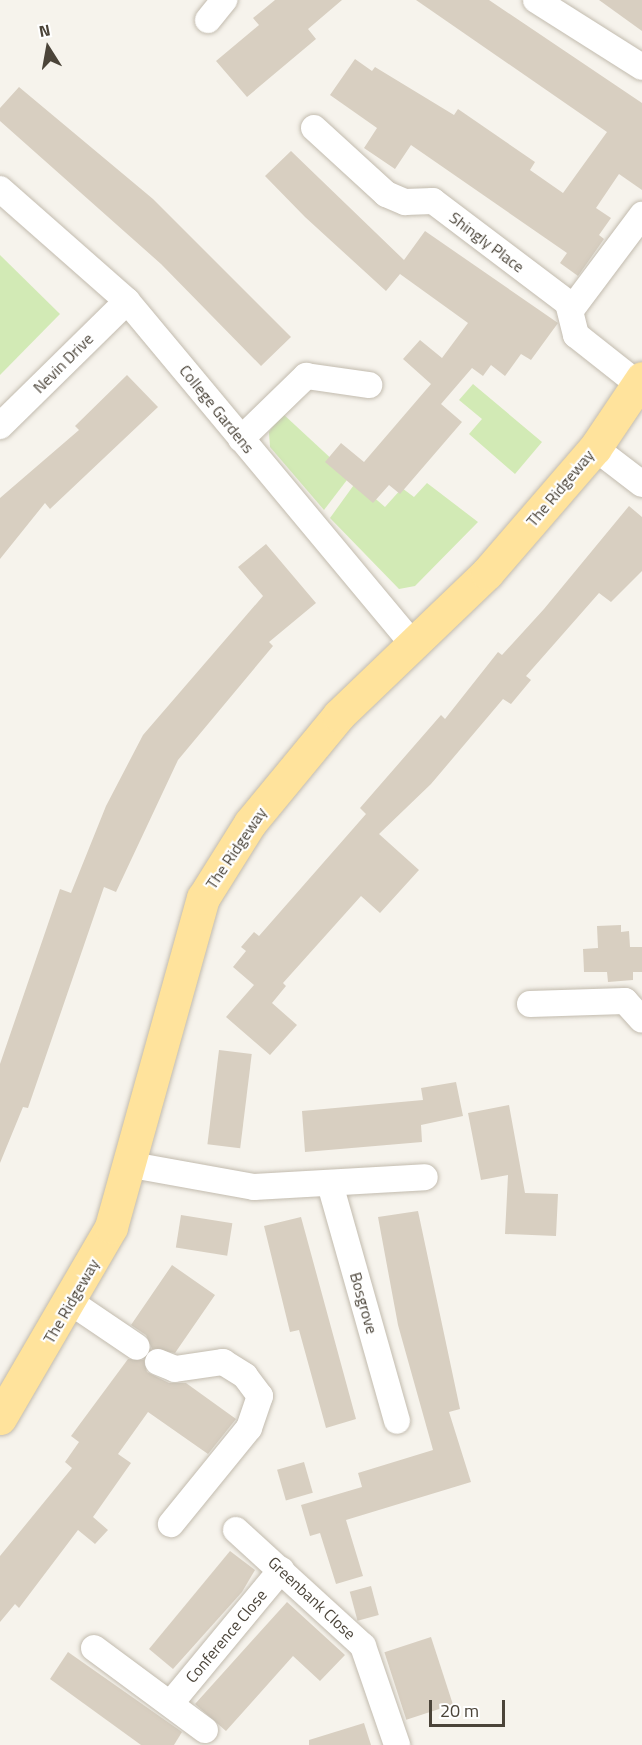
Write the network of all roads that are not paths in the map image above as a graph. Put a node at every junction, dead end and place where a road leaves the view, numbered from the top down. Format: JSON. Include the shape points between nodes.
{"nodes":[{"id":1,"x":224,"y":0,"type":"edge"},
{"id":2,"x":536,"y":0,"type":"edge"},
{"id":3,"x":208,"y":20,"type":"dead end"},
{"id":4,"x":642,"y":67,"type":"edge"},
{"id":5,"x":314,"y":128,"type":"dead end"},
{"id":6,"x":0,"y":189,"type":"edge"},
{"id":7,"x":642,"y":215,"type":"edge"},
{"id":8,"x":127,"y":301,"type":"junction"},
{"id":9,"x":571,"y":310,"type":"junction"},
{"id":10,"x":640,"y":381,"type":"edge"},
{"id":11,"x":369,"y":385,"type":"dead end"},
{"id":12,"x":0,"y":426,"type":"edge"},
{"id":13,"x":241,"y":439,"type":"junction"},
{"id":14,"x":595,"y":448,"type":"junction"},
{"id":15,"x":642,"y":484,"type":"edge"},
{"id":16,"x":415,"y":647,"type":"junction"},
{"id":17,"x":530,"y":1004,"type":"dead end"},
{"id":18,"x":642,"y":1020,"type":"edge"},
{"id":19,"x":132,"y":1165,"type":"junction"},
{"id":20,"x":425,"y":1177,"type":"dead end"},
{"id":21,"x":330,"y":1184,"type":"junction"},
{"id":22,"x":72,"y":1303,"type":"junction"},
{"id":23,"x":137,"y":1347,"type":"dead end"},
{"id":24,"x":158,"y":1362,"type":"dead end"},
{"id":25,"x":0,"y":1418,"type":"edge"},
{"id":26,"x":397,"y":1421,"type":"dead end"},
{"id":27,"x":171,"y":1524,"type":"dead end"},
{"id":28,"x":236,"y":1530,"type":"dead end"},
{"id":29,"x":281,"y":1570,"type":"junction"},
{"id":30,"x":94,"y":1648,"type":"dead end"},
{"id":31,"x":171,"y":1703,"type":"junction"},
{"id":32,"x":205,"y":1730,"type":"dead end"},
{"id":33,"x":397,"y":1745,"type":"edge"}],
"edges":[{"from":1,"to":3,"type":"street"},
{"from":2,"to":4,"type":"street"},
{"from":5,"to":9,"type":"street","name":"Shingly Place","via":[[386,194],[405,202],[433,201]]},
{"from":6,"to":8,"type":"street","name":"College Gardens"},
{"from":7,"to":9,"type":"street"},
{"from":8,"to":12,"type":"street","name":"Nevin Drive"},
{"from":8,"to":13,"type":"street","name":"College Gardens"},
{"from":9,"to":10,"type":"street","via":[[576,335]]},
{"from":10,"to":14,"type":"main road","name":"The Ridgeway"},
{"from":11,"to":13,"type":"street","via":[[306,376]]},
{"from":13,"to":16,"type":"street","name":"College Gardens"},
{"from":14,"to":15,"type":"street"},
{"from":14,"to":16,"type":"main road","name":"The Ridgeway"},
{"from":16,"to":19,"type":"main road","name":"The Ridgeway","via":[[339,715],[250,823],[202,898],[186,941]]},
{"from":17,"to":18,"type":"street","via":[[625,1001]]},
{"from":19,"to":21,"type":"street","via":[[254,1187]]},
{"from":19,"to":22,"type":"main road","name":"The Ridgeway","via":[[111,1227]]},
{"from":20,"to":21,"type":"street"},
{"from":21,"to":26,"type":"street","name":"Bosgrove"},
{"from":22,"to":23,"type":"street"},
{"from":22,"to":25,"type":"main road","name":"The Ridgeway"},
{"from":24,"to":27,"type":"street","via":[[182,1369],[223,1362],[245,1376],[260,1396],[249,1428]]},
{"from":28,"to":29,"type":"street","name":"Greenbank Close"},
{"from":29,"to":31,"type":"street","name":"Conference Close"},
{"from":29,"to":33,"type":"street","name":"Greenbank Close","via":[[363,1646]]},
{"from":30,"to":31,"type":"street"},
{"from":31,"to":32,"type":"street"}]}
